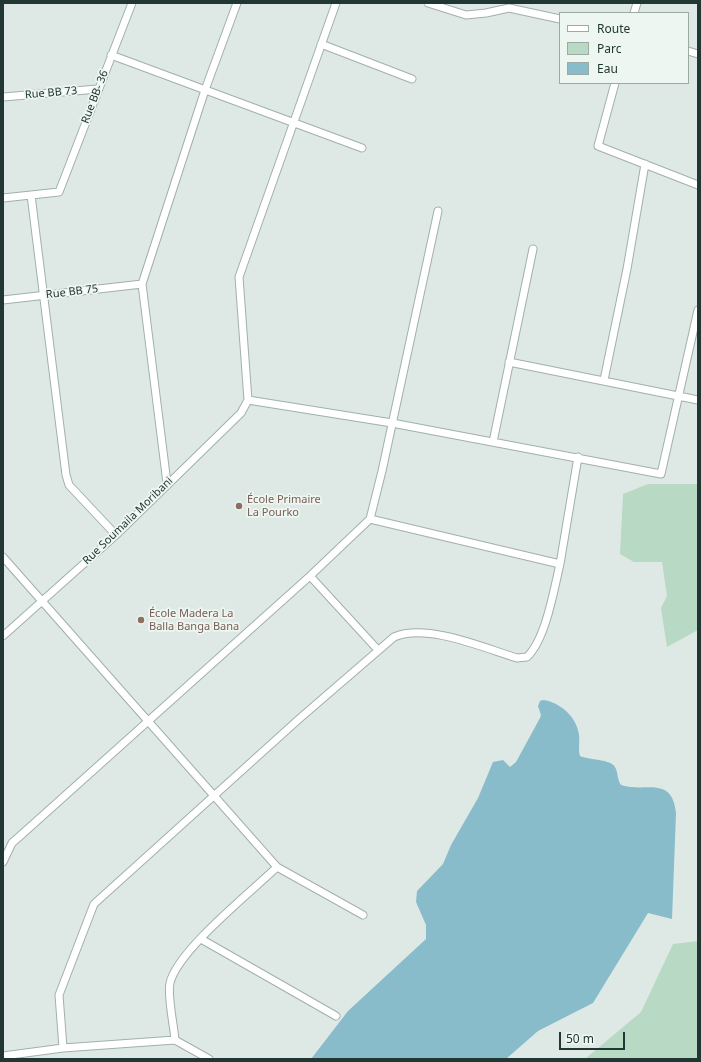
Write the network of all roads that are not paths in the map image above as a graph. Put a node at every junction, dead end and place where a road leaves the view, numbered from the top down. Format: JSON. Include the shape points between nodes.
{"nodes":[{"id":1,"x":132,"y":3,"type":"edge"},
{"id":2,"x":237,"y":3,"type":"edge"},
{"id":3,"x":336,"y":3,"type":"edge"},
{"id":4,"x":428,"y":3,"type":"edge"},
{"id":5,"x":559,"y":19,"type":"edge"},
{"id":6,"x":321,"y":44,"type":"junction"},
{"id":7,"x":111,"y":55,"type":"junction"},
{"id":8,"x":412,"y":79,"type":"dead end"},
{"id":9,"x":615,"y":84,"type":"edge"},
{"id":10,"x":98,"y":89,"type":"junction"},
{"id":11,"x":205,"y":90,"type":"junction"},
{"id":12,"x":3,"y":97,"type":"edge"},
{"id":13,"x":293,"y":122,"type":"junction"},
{"id":14,"x":362,"y":148,"type":"dead end"},
{"id":15,"x":645,"y":164,"type":"junction"},
{"id":16,"x":698,"y":185,"type":"edge"},
{"id":17,"x":31,"y":195,"type":"junction"},
{"id":18,"x":3,"y":198,"type":"edge"},
{"id":19,"x":438,"y":211,"type":"dead end"},
{"id":20,"x":533,"y":249,"type":"dead end"},
{"id":21,"x":142,"y":284,"type":"junction"},
{"id":22,"x":44,"y":296,"type":"junction"},
{"id":23,"x":3,"y":300,"type":"edge"},
{"id":24,"x":698,"y":310,"type":"edge"},
{"id":25,"x":509,"y":362,"type":"junction"},
{"id":26,"x":604,"y":380,"type":"junction"},
{"id":27,"x":680,"y":396,"type":"junction"},
{"id":28,"x":248,"y":400,"type":"junction"},
{"id":29,"x":698,"y":400,"type":"edge"},
{"id":30,"x":392,"y":423,"type":"junction"},
{"id":31,"x":493,"y":442,"type":"junction"},
{"id":32,"x":578,"y":457,"type":"junction"},
{"id":33,"x":167,"y":483,"type":"junction"},
{"id":34,"x":370,"y":519,"type":"junction"},
{"id":35,"x":116,"y":535,"type":"junction"},
{"id":36,"x":3,"y":558,"type":"edge"},
{"id":37,"x":560,"y":564,"type":"junction"},
{"id":38,"x":310,"y":576,"type":"junction"},
{"id":39,"x":42,"y":601,"type":"junction"},
{"id":40,"x":3,"y":636,"type":"edge"},
{"id":41,"x":378,"y":650,"type":"junction"},
{"id":42,"x":147,"y":720,"type":"junction"},
{"id":43,"x":214,"y":796,"type":"junction"},
{"id":44,"x":3,"y":862,"type":"edge"},
{"id":45,"x":277,"y":868,"type":"junction"},
{"id":46,"x":363,"y":916,"type":"dead end"},
{"id":47,"x":201,"y":939,"type":"junction"},
{"id":48,"x":336,"y":1016,"type":"dead end"},
{"id":49,"x":175,"y":1040,"type":"junction"},
{"id":50,"x":63,"y":1048,"type":"junction"},
{"id":51,"x":3,"y":1056,"type":"edge"},
{"id":52,"x":209,"y":1059,"type":"edge"}],
"edges":[{"from":1,"to":7,"type":"street","name":"Rue BB- 36"},
{"from":2,"to":11,"type":"street"},
{"from":3,"to":6,"type":"street"},
{"from":4,"to":5,"type":"street","via":[[466,15],[509,8]]},
{"from":6,"to":8,"type":"street"},
{"from":6,"to":13,"type":"street"},
{"from":7,"to":10,"type":"street","name":"Rue BB- 36"},
{"from":7,"to":11,"type":"street"},
{"from":9,"to":15,"type":"street","via":[[598,146]]},
{"from":10,"to":12,"type":"street","name":"Rue BB 73"},
{"from":10,"to":17,"type":"street","name":"Rue BB- 36","via":[[59,192]]},
{"from":11,"to":13,"type":"street"},
{"from":11,"to":21,"type":"street"},
{"from":13,"to":14,"type":"street"},
{"from":13,"to":28,"type":"street","via":[[238,277]]},
{"from":15,"to":16,"type":"street"},
{"from":15,"to":26,"type":"street","via":[[627,270]]},
{"from":17,"to":18,"type":"street"},
{"from":17,"to":22,"type":"street"},
{"from":19,"to":30,"type":"street"},
{"from":20,"to":25,"type":"street"},
{"from":21,"to":22,"type":"street","name":"Rue BB 75"},
{"from":21,"to":33,"type":"street"},
{"from":22,"to":23,"type":"street","name":"Rue BB 75"},
{"from":22,"to":35,"type":"street","via":[[69,486]]},
{"from":24,"to":27,"type":"street"},
{"from":25,"to":26,"type":"street"},
{"from":25,"to":31,"type":"street"},
{"from":26,"to":27,"type":"street"},
{"from":27,"to":29,"type":"street"},
{"from":27,"to":32,"type":"street","via":[[662,474]]},
{"from":28,"to":30,"type":"street"},
{"from":28,"to":33,"type":"street","name":"Rue Soumaila Moribani","via":[[241,413]]},
{"from":30,"to":31,"type":"street"},
{"from":30,"to":34,"type":"street"},
{"from":31,"to":32,"type":"street"},
{"from":32,"to":37,"type":"street"},
{"from":33,"to":35,"type":"street","name":"Rue Soumaila Moribani"},
{"from":34,"to":37,"type":"street"},
{"from":34,"to":38,"type":"street"},
{"from":35,"to":39,"type":"street","name":"Rue Soumaila Moribani"},
{"from":36,"to":39,"type":"street"},
{"from":37,"to":41,"type":"street","via":[[546,619],[527,657],[517,658],[447,637],[419,633],[399,635]]},
{"from":38,"to":41,"type":"street"},
{"from":38,"to":42,"type":"street"},
{"from":39,"to":40,"type":"street","name":"Rue Soumaila Moribani"},
{"from":39,"to":42,"type":"street"},
{"from":41,"to":43,"type":"street"},
{"from":42,"to":43,"type":"street"},
{"from":42,"to":44,"type":"street","via":[[12,843]]},
{"from":43,"to":45,"type":"street"},
{"from":43,"to":50,"type":"street","via":[[92,907],[59,995]]},
{"from":45,"to":46,"type":"street"},
{"from":45,"to":47,"type":"street"},
{"from":47,"to":48,"type":"street"},
{"from":47,"to":49,"type":"street","via":[[180,960],[169,984]]},
{"from":49,"to":50,"type":"street"},
{"from":49,"to":52,"type":"street"},
{"from":50,"to":51,"type":"street"}]}
